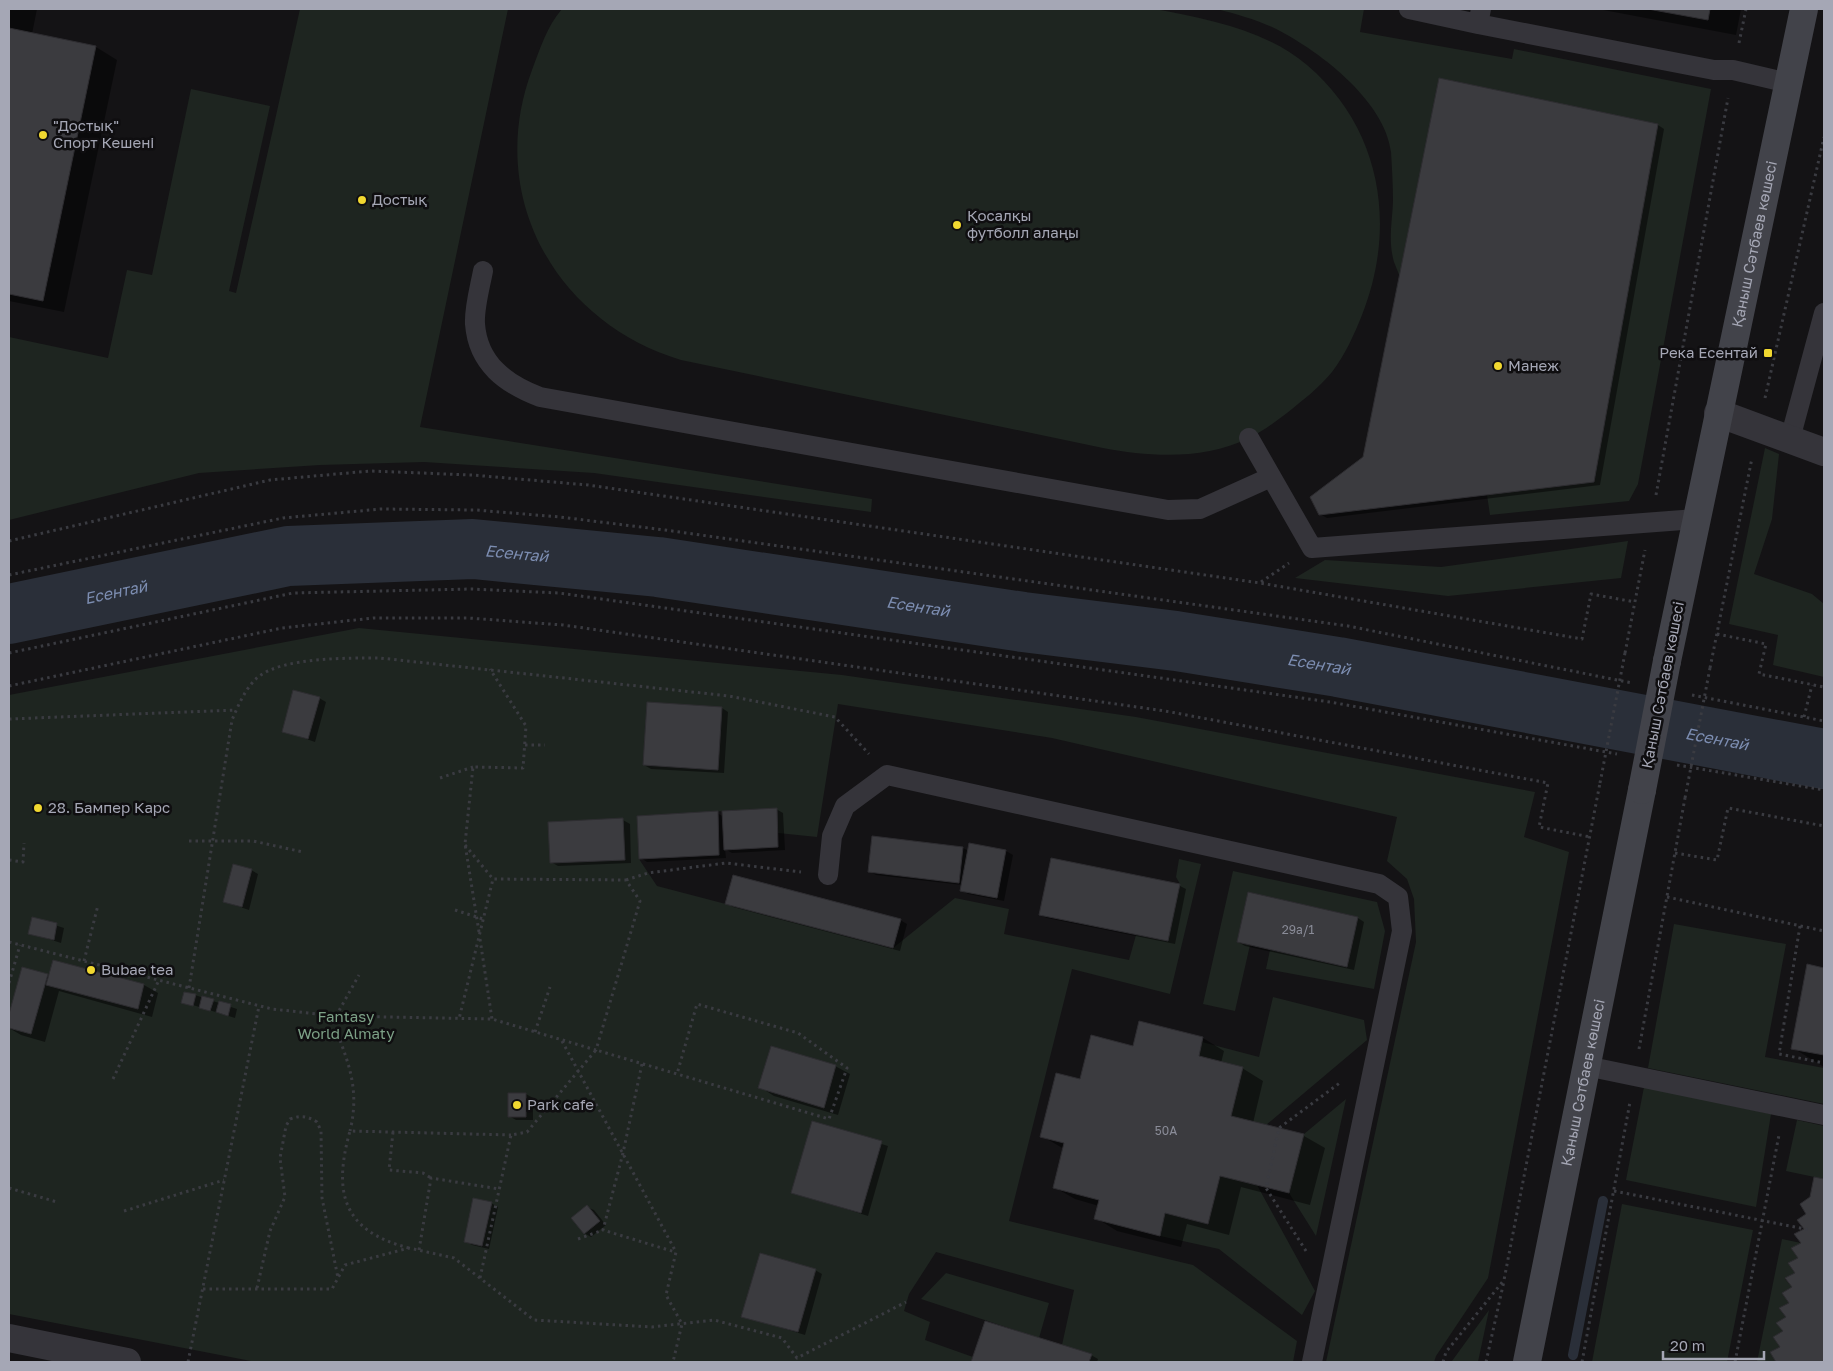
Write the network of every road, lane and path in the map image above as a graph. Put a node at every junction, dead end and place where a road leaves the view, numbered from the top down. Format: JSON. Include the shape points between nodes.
{"nodes":[{"id":1,"x":1409,"y":9,"type":"edge"},
{"id":2,"x":1746,"y":9,"type":"edge"},
{"id":3,"x":1804,"y":9,"type":"edge"},
{"id":4,"x":1479,"y":17,"type":"edge"},
{"id":5,"x":1733,"y":70,"type":"junction"},
{"id":6,"x":1789,"y":83,"type":"junction"},
{"id":7,"x":483,"y":271,"type":"dead end"},
{"id":8,"x":1824,"y":313,"type":"edge"},
{"id":9,"x":1718,"y":413,"type":"junction"},
{"id":10,"x":1249,"y":438,"type":"dead end"},
{"id":11,"x":1790,"y":439,"type":"junction"},
{"id":12,"x":1824,"y":452,"type":"edge"},
{"id":13,"x":1271,"y":477,"type":"junction"},
{"id":14,"x":1696,"y":519,"type":"junction"},
{"id":15,"x":1651,"y":522,"type":"junction"},
{"id":16,"x":9,"y":541,"type":"edge"},
{"id":17,"x":1312,"y":548,"type":"junction"},
{"id":18,"x":9,"y":575,"type":"edge"},
{"id":19,"x":1260,"y":583,"type":"junction"},
{"id":20,"x":1635,"y":602,"type":"junction"},
{"id":21,"x":1717,"y":634,"type":"dead end"},
{"id":22,"x":9,"y":653,"type":"edge"},
{"id":23,"x":1710,"y":668,"type":"dead end"},
{"id":24,"x":490,"y":669,"type":"junction"},
{"id":25,"x":1638,"y":684,"type":"dead end"},
{"id":26,"x":1812,"y":685,"type":"junction"},
{"id":27,"x":9,"y":686,"type":"edge"},
{"id":28,"x":1824,"y":687,"type":"edge"},
{"id":29,"x":1687,"y":694,"type":"dead end"},
{"id":30,"x":236,"y":710,"type":"junction"},
{"id":31,"x":1804,"y":717,"type":"junction"},
{"id":32,"x":9,"y":719,"type":"edge"},
{"id":33,"x":1824,"y":721,"type":"edge"},
{"id":34,"x":525,"y":745,"type":"junction"},
{"id":35,"x":545,"y":745,"type":"dead end"},
{"id":36,"x":1623,"y":755,"type":"dead end"},
{"id":37,"x":1671,"y":764,"type":"dead end"},
{"id":38,"x":473,"y":766,"type":"junction"},
{"id":39,"x":887,"y":775,"type":"junction"},
{"id":40,"x":440,"y":778,"type":"dead end"},
{"id":41,"x":1824,"y":790,"type":"edge"},
{"id":42,"x":1685,"y":798,"type":"dead end"},
{"id":43,"x":1824,"y":826,"type":"edge"},
{"id":44,"x":1590,"y":837,"type":"junction"},
{"id":45,"x":213,"y":840,"type":"junction"},
{"id":46,"x":189,"y":841,"type":"dead end"},
{"id":47,"x":24,"y":843,"type":"dead end"},
{"id":48,"x":465,"y":844,"type":"junction"},
{"id":49,"x":303,"y":852,"type":"dead end"},
{"id":50,"x":1675,"y":853,"type":"dead end"},
{"id":51,"x":9,"y":860,"type":"edge"},
{"id":52,"x":828,"y":875,"type":"joint"},
{"id":53,"x":493,"y":879,"type":"junction"},
{"id":54,"x":626,"y":880,"type":"junction"},
{"id":55,"x":1667,"y":897,"type":"dead end"},
{"id":56,"x":98,"y":905,"type":"dead end"},
{"id":57,"x":455,"y":910,"type":"dead end"},
{"id":58,"x":476,"y":917,"type":"junction"},
{"id":59,"x":483,"y":919,"type":"junction"},
{"id":60,"x":1800,"y":926,"type":"junction"},
{"id":61,"x":1824,"y":931,"type":"edge"},
{"id":62,"x":479,"y":936,"type":"junction"},
{"id":63,"x":9,"y":942,"type":"edge"},
{"id":64,"x":20,"y":945,"type":"junction"},
{"id":65,"x":84,"y":961,"type":"junction"},
{"id":66,"x":359,"y":975,"type":"dead end"},
{"id":67,"x":159,"y":980,"type":"junction"},
{"id":68,"x":9,"y":983,"type":"edge"},
{"id":69,"x":550,"y":987,"type":"dead end"},
{"id":70,"x":189,"y":988,"type":"junction"},
{"id":71,"x":259,"y":1006,"type":"junction"},
{"id":72,"x":331,"y":1016,"type":"junction"},
{"id":73,"x":336,"y":1016,"type":"junction"},
{"id":74,"x":459,"y":1019,"type":"junction"},
{"id":75,"x":492,"y":1020,"type":"junction"},
{"id":76,"x":536,"y":1032,"type":"junction"},
{"id":77,"x":561,"y":1040,"type":"junction"},
{"id":78,"x":596,"y":1050,"type":"junction"},
{"id":79,"x":1376,"y":1057,"type":"junction"},
{"id":80,"x":1824,"y":1062,"type":"edge"},
{"id":81,"x":642,"y":1064,"type":"junction"},
{"id":82,"x":1586,"y":1066,"type":"junction"},
{"id":83,"x":578,"y":1072,"type":"junction"},
{"id":84,"x":677,"y":1074,"type":"junction"},
{"id":85,"x":113,"y":1079,"type":"dead end"},
{"id":86,"x":1785,"y":1107,"type":"junction"},
{"id":87,"x":1824,"y":1115,"type":"edge"},
{"id":88,"x":350,"y":1131,"type":"junction"},
{"id":89,"x":394,"y":1132,"type":"junction"},
{"id":90,"x":510,"y":1135,"type":"junction"},
{"id":91,"x":623,"y":1153,"type":"junction"},
{"id":92,"x":431,"y":1178,"type":"junction"},
{"id":93,"x":224,"y":1180,"type":"junction"},
{"id":94,"x":9,"y":1188,"type":"edge"},
{"id":95,"x":499,"y":1189,"type":"junction"},
{"id":96,"x":1614,"y":1191,"type":"dead end"},
{"id":97,"x":57,"y":1202,"type":"dead end"},
{"id":98,"x":124,"y":1211,"type":"dead end"},
{"id":99,"x":1763,"y":1220,"type":"junction"},
{"id":100,"x":603,"y":1230,"type":"junction"},
{"id":101,"x":1810,"y":1230,"type":"dead end"},
{"id":102,"x":578,"y":1239,"type":"dead end"},
{"id":103,"x":409,"y":1248,"type":"junction"},
{"id":104,"x":418,"y":1250,"type":"junction"},
{"id":105,"x":676,"y":1252,"type":"junction"},
{"id":106,"x":338,"y":1278,"type":"junction"},
{"id":107,"x":480,"y":1278,"type":"junction"},
{"id":108,"x":1504,"y":1280,"type":"junction"},
{"id":109,"x":1328,"y":1285,"type":"junction"},
{"id":110,"x":257,"y":1288,"type":"junction"},
{"id":111,"x":203,"y":1289,"type":"junction"},
{"id":112,"x":906,"y":1302,"type":"dead end"},
{"id":113,"x":682,"y":1324,"type":"junction"},
{"id":114,"x":9,"y":1338,"type":"edge"},
{"id":115,"x":127,"y":1362,"type":"edge"},
{"id":116,"x":188,"y":1362,"type":"edge"},
{"id":117,"x":673,"y":1362,"type":"edge"},
{"id":118,"x":1312,"y":1362,"type":"edge"},
{"id":119,"x":1443,"y":1362,"type":"edge"},
{"id":120,"x":1486,"y":1362,"type":"edge"},
{"id":121,"x":1527,"y":1362,"type":"edge"},
{"id":122,"x":1735,"y":1362,"type":"edge"}],
"edges":[{"from":1,"to":4,"type":"lane"},
{"from":2,"to":5,"type":"path"},
{"from":3,"to":6,"type":"main road","name":"Қаныш Сәтбаев көшесі"},
{"from":4,"to":5,"type":"lane","via":[[1714,70]]},
{"from":5,"to":6,"type":"lane"},
{"from":5,"to":15,"type":"path"},
{"from":6,"to":9,"type":"main road","name":"Қаныш Сәтбаев көшесі"},
{"from":7,"to":13,"type":"lane","via":[[475,324],[482,354],[516,388],[540,397],[1168,510],[1200,509]]},
{"from":8,"to":11,"type":"lane"},
{"from":9,"to":11,"type":"street"},
{"from":9,"to":14,"type":"main road","name":"Қаныш Сәтбаев көшесі"},
{"from":10,"to":13,"type":"lane"},
{"from":11,"to":12,"type":"street"},
{"from":13,"to":17,"type":"lane"},
{"from":14,"to":15,"type":"lane"},
{"from":14,"to":82,"type":"main road","name":"Қаныш Сәтбаев көшесі","bridge":true},
{"from":15,"to":17,"type":"lane"},
{"from":15,"to":20,"type":"path"},
{"from":16,"to":19,"type":"path","via":[[270,480],[370,471],[472,475],[588,485]]},
{"from":17,"to":19,"type":"path"},
{"from":18,"to":25,"type":"path","via":[[284,518],[381,510],[476,510],[665,530],[1348,626]]},
{"from":19,"to":20,"type":"path","via":[[1582,639],[1591,594]]},
{"from":20,"to":44,"type":"path","bridge":true},
{"from":21,"to":26,"type":"path","via":[[1766,644],[1759,674]]},
{"from":22,"to":36,"type":"path","via":[[293,593],[471,589],[559,593],[1330,702]]},
{"from":23,"to":42,"type":"path","bridge":true},
{"from":24,"to":30,"type":"path","via":[[380,658],[334,657],[274,668],[258,677]]},
{"from":24,"to":34,"type":"path","via":[[526,726]]},
{"from":24,"to":39,"type":"path","via":[[729,696],[835,717]]},
{"from":26,"to":28,"type":"path"},
{"from":26,"to":31,"type":"path"},
{"from":27,"to":44,"type":"path","via":[[282,628],[364,619],[468,618],[563,625],[1165,711],[1548,783],[1539,827]]},
{"from":29,"to":31,"type":"path"},
{"from":30,"to":32,"type":"path"},
{"from":30,"to":45,"type":"path"},
{"from":31,"to":33,"type":"path"},
{"from":34,"to":35,"type":"path"},
{"from":34,"to":38,"type":"path","via":[[523,768]]},
{"from":37,"to":41,"type":"path"},
{"from":38,"to":40,"type":"path"},
{"from":38,"to":48,"type":"path"},
{"from":39,"to":52,"type":"lane","via":[[845,806],[832,836]]},
{"from":39,"to":79,"type":"lane","via":[[1379,884],[1398,898],[1402,931]]},
{"from":43,"to":50,"type":"path","via":[[1728,808],[1717,860]]},
{"from":44,"to":108,"type":"path"},
{"from":45,"to":46,"type":"path"},
{"from":45,"to":49,"type":"path","via":[[253,841]]},
{"from":45,"to":70,"type":"path"},
{"from":47,"to":51,"type":"path","via":[[23,862]]},
{"from":48,"to":53,"type":"path"},
{"from":48,"to":58,"type":"path"},
{"from":52,"to":54,"type":"path","via":[[726,864],[648,873]]},
{"from":53,"to":54,"type":"path"},
{"from":53,"to":59,"type":"path"},
{"from":54,"to":78,"type":"path","via":[[640,901]]},
{"from":55,"to":60,"type":"path"},
{"from":56,"to":65,"type":"path"},
{"from":57,"to":58,"type":"path"},
{"from":58,"to":59,"type":"path"},
{"from":58,"to":62,"type":"path"},
{"from":59,"to":62,"type":"path"},
{"from":60,"to":61,"type":"path"},
{"from":60,"to":80,"type":"path","via":[[1779,1054]]},
{"from":62,"to":74,"type":"path"},
{"from":62,"to":75,"type":"path"},
{"from":63,"to":64,"type":"path"},
{"from":64,"to":65,"type":"path"},
{"from":64,"to":68,"type":"path"},
{"from":65,"to":67,"type":"path"},
{"from":66,"to":73,"type":"path"},
{"from":67,"to":70,"type":"path"},
{"from":67,"to":85,"type":"path"},
{"from":69,"to":76,"type":"path"},
{"from":70,"to":71,"type":"path"},
{"from":71,"to":72,"type":"path"},
{"from":71,"to":93,"type":"path"},
{"from":72,"to":73,"type":"path"},
{"from":72,"to":88,"type":"path","via":[[354,1083],[356,1098]]},
{"from":73,"to":74,"type":"path"},
{"from":74,"to":75,"type":"path"},
{"from":75,"to":76,"type":"path"},
{"from":76,"to":77,"type":"path"},
{"from":77,"to":78,"type":"path"},
{"from":77,"to":83,"type":"path"},
{"from":78,"to":81,"type":"path"},
{"from":78,"to":83,"type":"path"},
{"from":79,"to":109,"type":"lane"},
{"from":79,"to":109,"type":"path","via":[[1279,1128],[1266,1188]]},
{"from":81,"to":84,"type":"path"},
{"from":81,"to":91,"type":"path"},
{"from":82,"to":86,"type":"lane"},
{"from":82,"to":121,"type":"main road","name":"Қаныш Сәтбаев көшесі"},
{"from":83,"to":90,"type":"path","via":[[527,1132]]},
{"from":83,"to":91,"type":"path"},
{"from":84,"to":84,"type":"path","via":[[830,1119],[847,1068],[798,1033],[697,1004]]},
{"from":86,"to":87,"type":"lane"},
{"from":86,"to":99,"type":"path"},
{"from":88,"to":89,"type":"path"},
{"from":88,"to":103,"type":"path","via":[[341,1181],[358,1223],[372,1235]]},
{"from":89,"to":90,"type":"path"},
{"from":89,"to":92,"type":"path","via":[[389,1170]]},
{"from":90,"to":95,"type":"path"},
{"from":91,"to":100,"type":"path"},
{"from":91,"to":105,"type":"path"},
{"from":92,"to":95,"type":"path"},
{"from":92,"to":104,"type":"path"},
{"from":93,"to":98,"type":"path"},
{"from":93,"to":111,"type":"path"},
{"from":94,"to":97,"type":"path"},
{"from":95,"to":107,"type":"path"},
{"from":96,"to":99,"type":"path"},
{"from":99,"to":101,"type":"path"},
{"from":99,"to":122,"type":"path"},
{"from":100,"to":102,"type":"path"},
{"from":100,"to":105,"type":"path"},
{"from":103,"to":104,"type":"path"},
{"from":103,"to":106,"type":"path","via":[[345,1265]]},
{"from":104,"to":107,"type":"path","via":[[454,1258]]},
{"from":105,"to":113,"type":"path","via":[[666,1295]]},
{"from":106,"to":110,"type":"path","via":[[332,1288]]},
{"from":106,"to":110,"type":"path","via":[[321,1188],[318,1122],[298,1116],[290,1119],[286,1126],[280,1158],[285,1197],[270,1230]]},
{"from":107,"to":113,"type":"path","via":[[534,1320],[652,1327]]},
{"from":108,"to":119,"type":"path","via":[[1446,1352]]},
{"from":108,"to":120,"type":"path"},
{"from":109,"to":118,"type":"lane"},
{"from":110,"to":111,"type":"path"},
{"from":111,"to":116,"type":"path"},
{"from":112,"to":113,"type":"path","via":[[797,1358],[782,1338],[714,1320]]},
{"from":113,"to":117,"type":"path"},
{"from":114,"to":115,"type":"street"}]}
